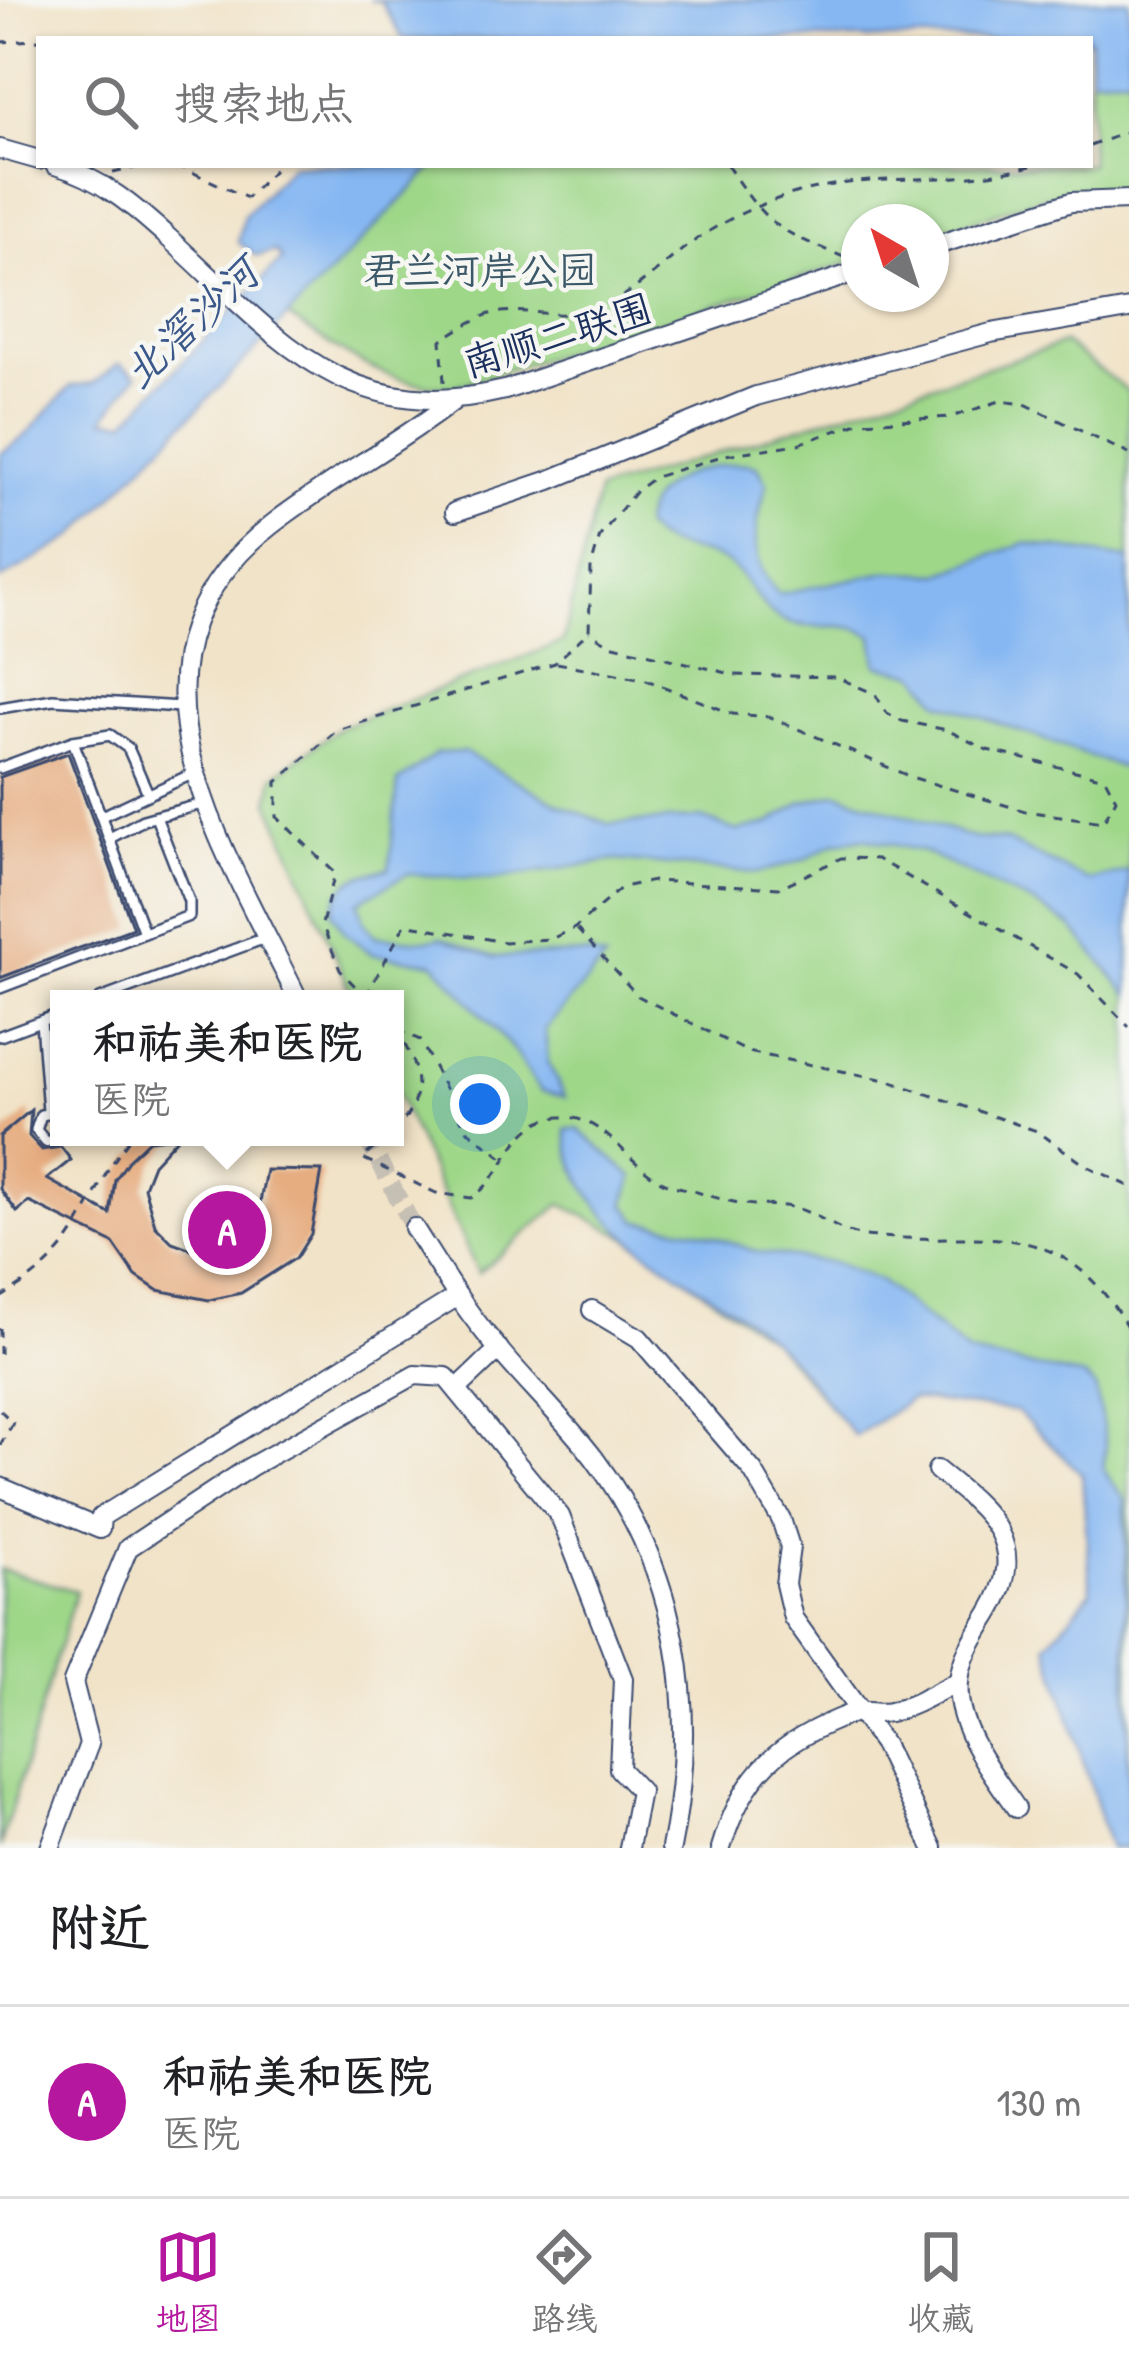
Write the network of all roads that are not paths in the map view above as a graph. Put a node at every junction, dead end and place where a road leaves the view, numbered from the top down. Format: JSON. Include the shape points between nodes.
{"nodes":[{"id":1,"x":0,"y":149,"type":"edge"},
{"id":2,"x":36,"y":159,"type":"edge"},
{"id":3,"x":64,"y":168,"type":"edge"},
{"id":4,"x":1129,"y":200,"type":"edge"},
{"id":5,"x":949,"y":241,"type":"edge"},
{"id":6,"x":841,"y":273,"type":"edge"},
{"id":7,"x":1129,"y":309,"type":"edge"},
{"id":8,"x":449,"y":402,"type":"junction"},
{"id":9,"x":455,"y":512,"type":"dead end"},
{"id":10,"x":0,"y":707,"type":"edge"},
{"id":11,"x":181,"y":707,"type":"junction"},
{"id":12,"x":74,"y":741,"type":"junction"},
{"id":13,"x":0,"y":768,"type":"edge"},
{"id":14,"x":192,"y":774,"type":"junction"},
{"id":15,"x":147,"y":791,"type":"junction"},
{"id":16,"x":202,"y":804,"type":"junction"},
{"id":17,"x":102,"y":816,"type":"junction"},
{"id":18,"x":156,"y":817,"type":"junction"},
{"id":19,"x":110,"y":838,"type":"junction"},
{"id":20,"x":144,"y":933,"type":"junction"},
{"id":21,"x":268,"y":937,"type":"junction"},
{"id":22,"x":0,"y":988,"type":"edge"},
{"id":23,"x":124,"y":990,"type":"edge"},
{"id":24,"x":294,"y":990,"type":"edge"},
{"id":25,"x":50,"y":1018,"type":"edge"},
{"id":26,"x":41,"y":1021,"type":"junction"},
{"id":27,"x":0,"y":1036,"type":"edge"},
{"id":28,"x":50,"y":1084,"type":"edge"},
{"id":29,"x":50,"y":1114,"type":"edge"},
{"id":30,"x":50,"y":1142,"type":"edge"},
{"id":31,"x":414,"y":1228,"type":"tunnel mouth"},
{"id":32,"x":458,"y":1296,"type":"junction"},
{"id":33,"x":592,"y":1310,"type":"dead end"},
{"id":34,"x":499,"y":1349,"type":"junction"},
{"id":35,"x":457,"y":1389,"type":"junction"},
{"id":36,"x":937,"y":1470,"type":"dead end"},
{"id":37,"x":0,"y":1487,"type":"edge"},
{"id":38,"x":958,"y":1681,"type":"junction"},
{"id":39,"x":858,"y":1710,"type":"junction"},
{"id":40,"x":1016,"y":1808,"type":"dead end"},
{"id":41,"x":50,"y":1848,"type":"edge"},
{"id":42,"x":629,"y":1848,"type":"edge"},
{"id":43,"x":671,"y":1848,"type":"edge"},
{"id":44,"x":721,"y":1848,"type":"edge"},
{"id":45,"x":933,"y":1848,"type":"edge"}],
"edges":[{"from":1,"to":2,"type":"street"},
{"from":3,"to":8,"type":"street","name":"南顺二联围","via":[[142,214],[286,346],[356,384],[411,402]]},
{"from":4,"to":5,"type":"street","via":[[1071,202]]},
{"from":6,"to":8,"type":"street","name":"南顺二联围"},
{"from":7,"to":9,"type":"street","via":[[992,333],[756,396]]},
{"from":8,"to":11,"type":"street","via":[[266,529],[234,563],[196,627]]},
{"from":10,"to":11,"type":"lane","via":[[53,699]]},
{"from":11,"to":14,"type":"street"},
{"from":12,"to":13,"type":"lane"},
{"from":12,"to":15,"type":"lane","via":[[121,741]]},
{"from":12,"to":17,"type":"lane"},
{"from":14,"to":15,"type":"lane"},
{"from":14,"to":16,"type":"street"},
{"from":15,"to":17,"type":"lane"},
{"from":16,"to":18,"type":"lane"},
{"from":16,"to":21,"type":"street"},
{"from":17,"to":19,"type":"lane"},
{"from":18,"to":19,"type":"lane"},
{"from":18,"to":20,"type":"lane","via":[[188,916]]},
{"from":19,"to":20,"type":"lane"},
{"from":20,"to":22,"type":"lane"},
{"from":21,"to":23,"type":"lane"},
{"from":21,"to":24,"type":"street"},
{"from":25,"to":26,"type":"lane"},
{"from":26,"to":27,"type":"lane"},
{"from":26,"to":28,"type":"lane"},
{"from":29,"to":30,"type":"lane","via":[[38,1119],[38,1135]]},
{"from":31,"to":32,"type":"street"},
{"from":32,"to":34,"type":"street"},
{"from":32,"to":37,"type":"street","via":[[101,1517],[100,1529]]},
{"from":33,"to":39,"type":"street","via":[[639,1338],[753,1471],[790,1547],[785,1584],[793,1618]]},
{"from":34,"to":35,"type":"street"},
{"from":34,"to":43,"type":"street","via":[[594,1459],[664,1594],[686,1722]]},
{"from":35,"to":41,"type":"street","via":[[446,1377],[415,1375],[250,1467],[128,1549],[74,1682],[89,1744]]},
{"from":35,"to":42,"type":"street","via":[[560,1516],[602,1616],[623,1679],[620,1769],[640,1791]]},
{"from":36,"to":38,"type":"street","via":[[993,1522],[1011,1558]]},
{"from":38,"to":39,"type":"street","via":[[886,1714]]},
{"from":38,"to":40,"type":"street","via":[[969,1730]]},
{"from":39,"to":44,"type":"street","via":[[757,1769]]},
{"from":39,"to":45,"type":"street"}]}
